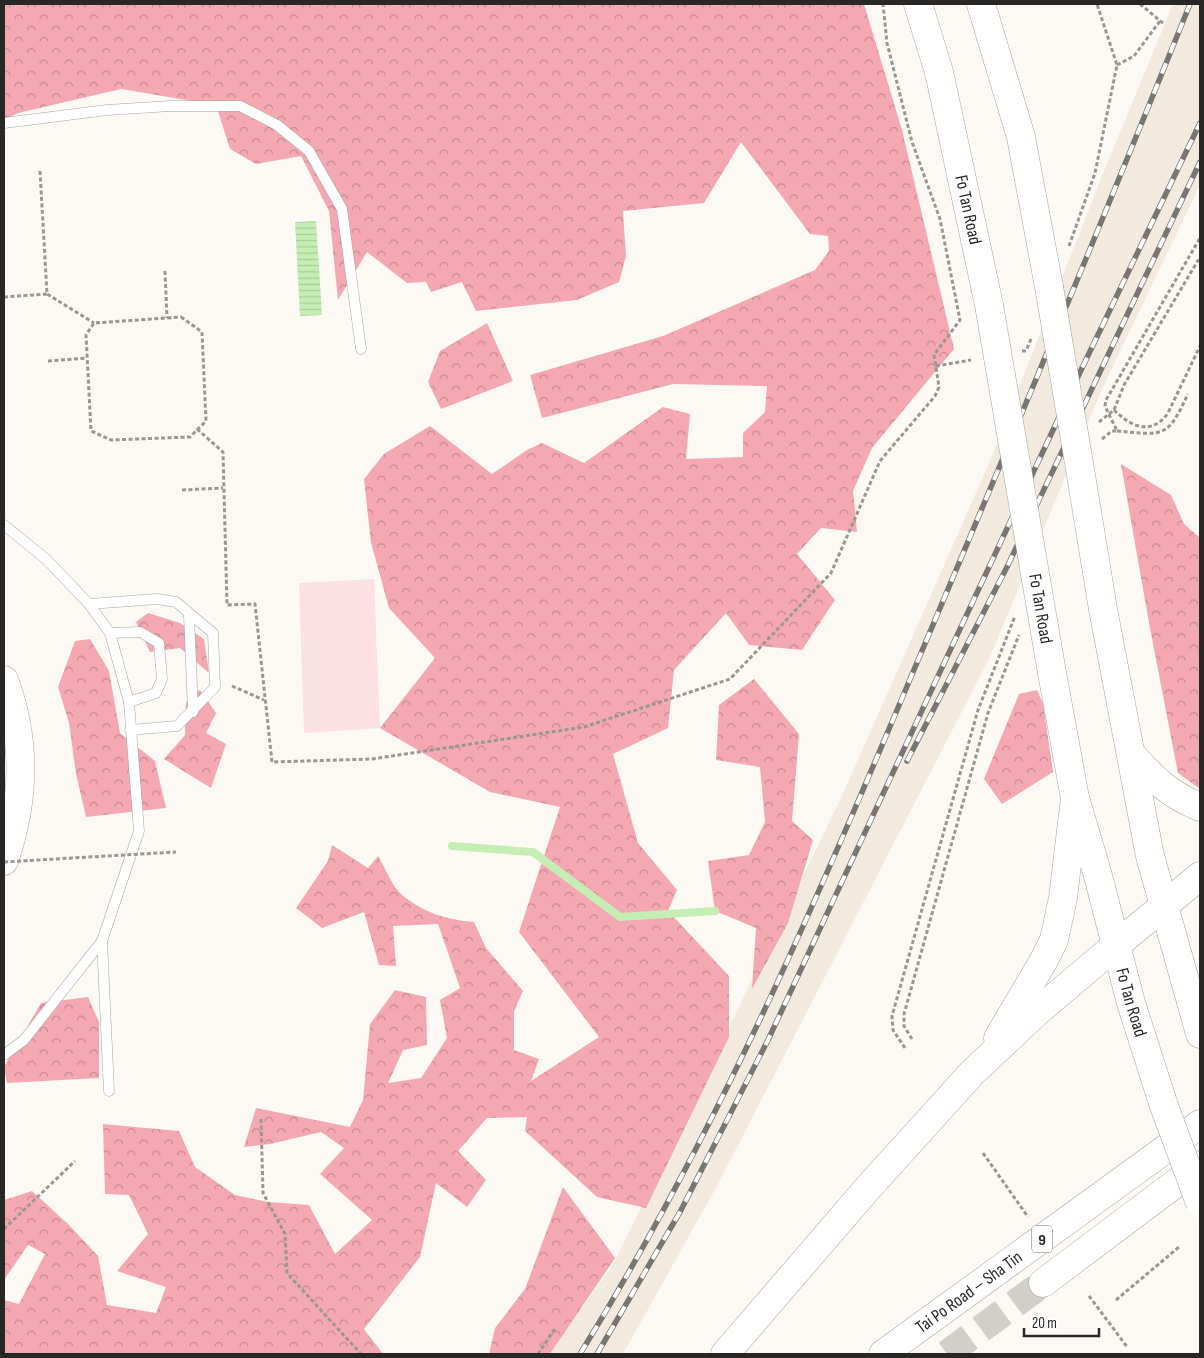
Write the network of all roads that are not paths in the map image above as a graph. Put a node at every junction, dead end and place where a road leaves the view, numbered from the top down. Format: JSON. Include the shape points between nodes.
{"nodes":[{"id":1,"x":918,"y":4,"type":"edge"},
{"id":2,"x":980,"y":4,"type":"edge"},
{"id":3,"x":4,"y":123,"type":"edge"},
{"id":4,"x":361,"y":349,"type":"dead end"},
{"id":5,"x":4,"y":525,"type":"edge"},
{"id":6,"x":89,"y":604,"type":"junction"},
{"id":7,"x":189,"y":615,"type":"junction"},
{"id":8,"x":110,"y":633,"type":"junction"},
{"id":9,"x":4,"y":680,"type":"edge"},
{"id":10,"x":128,"y":702,"type":"junction"},
{"id":11,"x":193,"y":712,"type":"junction"},
{"id":12,"x":130,"y":730,"type":"junction"},
{"id":13,"x":1130,"y":752,"type":"junction"},
{"id":14,"x":1075,"y":798,"type":"junction"},
{"id":15,"x":1200,"y":807,"type":"edge"},
{"id":16,"x":4,"y":861,"type":"edge"},
{"id":17,"x":1200,"y":876,"type":"edge"},
{"id":18,"x":1164,"y":905,"type":"junction"},
{"id":19,"x":102,"y":942,"type":"junction"},
{"id":20,"x":1115,"y":946,"type":"junction"},
{"id":21,"x":1200,"y":974,"type":"edge"},
{"id":22,"x":1190,"y":1001,"type":"junction"},
{"id":23,"x":1200,"y":1034,"type":"edge"},
{"id":24,"x":4,"y":1055,"type":"edge"},
{"id":25,"x":986,"y":1060,"type":"junction"},
{"id":26,"x":109,"y":1091,"type":"dead end"},
{"id":27,"x":1200,"y":1124,"type":"edge"},
{"id":28,"x":1200,"y":1165,"type":"edge"},
{"id":29,"x":1200,"y":1203,"type":"edge"},
{"id":30,"x":1043,"y":1282,"type":"tunnel mouth"},
{"id":31,"x":725,"y":1354,"type":"edge"},
{"id":32,"x":883,"y":1354,"type":"edge"}],
"edges":[{"from":1,"to":14,"type":"main road","name":"Fo Tan Road","bridge":true,"via":[[939,72],[989,305]]},
{"from":2,"to":13,"type":"main road","bridge":true,"via":[[1021,137],[1049,287],[1088,450],[1103,609]]},
{"from":3,"to":4,"type":"lane","via":[[107,110],[240,106],[277,124],[309,151],[342,210]]},
{"from":5,"to":6,"type":"lane","via":[[46,559]]},
{"from":6,"to":7,"type":"lane","via":[[157,599],[176,602]]},
{"from":6,"to":8,"type":"lane"},
{"from":7,"to":11,"type":"lane"},
{"from":7,"to":11,"type":"lane","via":[[212,633],[215,687]]},
{"from":8,"to":10,"type":"lane"},
{"from":8,"to":10,"type":"lane","via":[[140,632],[159,643],[162,679],[156,692]]},
{"from":9,"to":16,"type":"main road","via":[[16,720],[22,772],[16,822]]},
{"from":10,"to":12,"type":"lane"},
{"from":11,"to":12,"type":"lane","via":[[177,726]]},
{"from":12,"to":19,"type":"lane","via":[[139,831]]},
{"from":13,"to":15,"type":"main road","via":[[1158,784]]},
{"from":13,"to":18,"type":"main road","via":[[1150,856]]},
{"from":14,"to":20,"type":"main road","name":"Fo Tan Road"},
{"from":14,"to":25,"type":"main road","via":[[1063,898],[1054,940]]},
{"from":17,"to":18,"type":"main road"},
{"from":18,"to":20,"type":"main road"},
{"from":18,"to":22,"type":"main road"},
{"from":19,"to":24,"type":"lane","via":[[24,1040]]},
{"from":19,"to":26,"type":"lane"},
{"from":20,"to":25,"type":"main road"},
{"from":20,"to":29,"type":"main road","name":"Fo Tan Road","bridge":true,"via":[[1164,1106]]},
{"from":21,"to":22,"type":"main road"},
{"from":22,"to":23,"type":"main road"},
{"from":25,"to":31,"type":"main road","via":[[867,1189]]},
{"from":27,"to":32,"type":"main road","name":"Tai Po Road – Sha Tin","number":"9"},
{"from":28,"to":30,"type":"main road","name":"Tai Po Road – Sha Tin","number":"9"}]}
